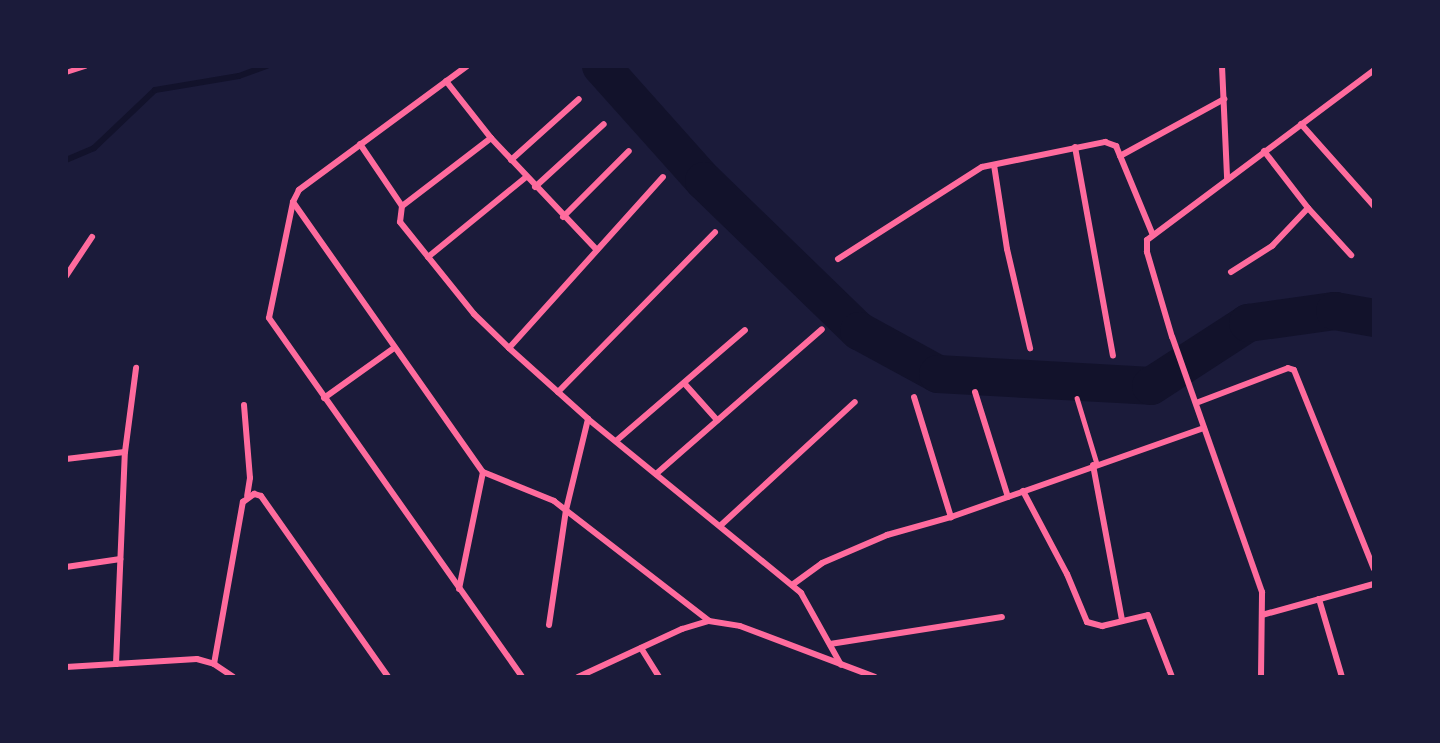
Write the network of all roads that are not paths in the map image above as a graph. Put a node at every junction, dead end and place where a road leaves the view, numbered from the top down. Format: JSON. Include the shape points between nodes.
{"nodes":[{"id":1,"x":85,"y":66,"type":"edge"},
{"id":2,"x":467,"y":66,"type":"edge"},
{"id":3,"x":1222,"y":66,"type":"edge"},
{"id":4,"x":1374,"y":70,"type":"edge"},
{"id":5,"x":66,"y":72,"type":"edge"},
{"id":6,"x":447,"y":81,"type":"junction"},
{"id":7,"x":579,"y":99,"type":"dead end"},
{"id":8,"x":1224,"y":99,"type":"junction"},
{"id":9,"x":604,"y":124,"type":"dead end"},
{"id":10,"x":1301,"y":124,"type":"junction"},
{"id":11,"x":491,"y":138,"type":"junction"},
{"id":12,"x":360,"y":144,"type":"junction"},
{"id":13,"x":1075,"y":147,"type":"junction"},
{"id":14,"x":1264,"y":150,"type":"junction"},
{"id":15,"x":629,"y":151,"type":"dead end"},
{"id":16,"x":1120,"y":156,"type":"junction"},
{"id":17,"x":511,"y":160,"type":"junction"},
{"id":18,"x":994,"y":165,"type":"junction"},
{"id":19,"x":526,"y":177,"type":"junction"},
{"id":20,"x":663,"y":177,"type":"dead end"},
{"id":21,"x":1227,"y":178,"type":"junction"},
{"id":22,"x":535,"y":187,"type":"junction"},
{"id":23,"x":293,"y":202,"type":"junction"},
{"id":24,"x":402,"y":206,"type":"junction"},
{"id":25,"x":1374,"y":206,"type":"edge"},
{"id":26,"x":1308,"y":208,"type":"junction"},
{"id":27,"x":563,"y":217,"type":"junction"},
{"id":28,"x":715,"y":231,"type":"dead end"},
{"id":29,"x":1152,"y":233,"type":"junction"},
{"id":30,"x":92,"y":237,"type":"dead end"},
{"id":31,"x":597,"y":250,"type":"junction"},
{"id":32,"x":1351,"y":255,"type":"dead end"},
{"id":33,"x":428,"y":257,"type":"junction"},
{"id":34,"x":838,"y":259,"type":"dead end"},
{"id":35,"x":1232,"y":272,"type":"dead end"},
{"id":36,"x":66,"y":276,"type":"edge"},
{"id":37,"x":822,"y":329,"type":"dead end"},
{"id":38,"x":745,"y":330,"type":"dead end"},
{"id":39,"x":394,"y":348,"type":"junction"},
{"id":40,"x":509,"y":348,"type":"junction"},
{"id":41,"x":1030,"y":348,"type":"dead end"},
{"id":42,"x":1113,"y":356,"type":"dead end"},
{"id":43,"x":136,"y":368,"type":"dead end"},
{"id":44,"x":684,"y":383,"type":"junction"},
{"id":45,"x":558,"y":392,"type":"junction"},
{"id":46,"x":975,"y":392,"type":"dead end"},
{"id":47,"x":914,"y":397,"type":"dead end"},
{"id":48,"x":324,"y":398,"type":"junction"},
{"id":49,"x":1077,"y":398,"type":"dead end"},
{"id":50,"x":855,"y":402,"type":"dead end"},
{"id":51,"x":1196,"y":404,"type":"junction"},
{"id":52,"x":244,"y":405,"type":"dead end"},
{"id":53,"x":588,"y":419,"type":"junction"},
{"id":54,"x":717,"y":420,"type":"junction"},
{"id":55,"x":1204,"y":428,"type":"junction"},
{"id":56,"x":616,"y":441,"type":"junction"},
{"id":57,"x":125,"y":452,"type":"junction"},
{"id":58,"x":66,"y":459,"type":"edge"},
{"id":59,"x":1095,"y":465,"type":"junction"},
{"id":60,"x":483,"y":472,"type":"junction"},
{"id":61,"x":656,"y":474,"type":"junction"},
{"id":62,"x":1023,"y":491,"type":"junction"},
{"id":63,"x":247,"y":496,"type":"junction"},
{"id":64,"x":1008,"y":497,"type":"junction"},
{"id":65,"x":566,"y":510,"type":"junction"},
{"id":66,"x":951,"y":517,"type":"junction"},
{"id":67,"x":720,"y":526,"type":"junction"},
{"id":68,"x":120,"y":559,"type":"junction"},
{"id":69,"x":66,"y":567,"type":"edge"},
{"id":70,"x":1374,"y":569,"type":"edge"},
{"id":71,"x":1374,"y":584,"type":"edge"},
{"id":72,"x":792,"y":585,"type":"junction"},
{"id":73,"x":459,"y":589,"type":"junction"},
{"id":74,"x":1318,"y":599,"type":"junction"},
{"id":75,"x":1262,"y":615,"type":"junction"},
{"id":76,"x":1002,"y":617,"type":"dead end"},
{"id":77,"x":1122,"y":620,"type":"junction"},
{"id":78,"x":709,"y":621,"type":"junction"},
{"id":79,"x":549,"y":625,"type":"dead end"},
{"id":80,"x":830,"y":644,"type":"junction"},
{"id":81,"x":641,"y":648,"type":"junction"},
{"id":82,"x":116,"y":664,"type":"junction"},
{"id":83,"x":214,"y":664,"type":"junction"},
{"id":84,"x":841,"y":665,"type":"junction"},
{"id":85,"x":66,"y":667,"type":"edge"},
{"id":86,"x":593,"y":670,"type":"junction"},
{"id":87,"x":233,"y":677,"type":"edge"},
{"id":88,"x":388,"y":677,"type":"edge"},
{"id":89,"x":522,"y":677,"type":"edge"},
{"id":90,"x":578,"y":677,"type":"edge"},
{"id":91,"x":597,"y":677,"type":"edge"},
{"id":92,"x":659,"y":677,"type":"edge"},
{"id":93,"x":874,"y":677,"type":"edge"},
{"id":94,"x":1172,"y":677,"type":"edge"},
{"id":95,"x":1261,"y":677,"type":"edge"},
{"id":96,"x":1342,"y":677,"type":"edge"}],
"edges":[{"from":1,"to":5,"type":"lane"},
{"from":2,"to":6,"type":"street"},
{"from":3,"to":8,"type":"street"},
{"from":4,"to":10,"type":"street"},
{"from":6,"to":11,"type":"street"},
{"from":6,"to":12,"type":"street"},
{"from":7,"to":17,"type":"street"},
{"from":8,"to":16,"type":"street"},
{"from":8,"to":21,"type":"street"},
{"from":9,"to":22,"type":"street"},
{"from":10,"to":14,"type":"street"},
{"from":10,"to":25,"type":"street"},
{"from":11,"to":17,"type":"street"},
{"from":11,"to":24,"type":"street"},
{"from":12,"to":23,"type":"street","via":[[306,183]]},
{"from":12,"to":24,"type":"street"},
{"from":13,"to":16,"type":"street","via":[[1111,142]]},
{"from":13,"to":18,"type":"street"},
{"from":13,"to":42,"type":"street"},
{"from":14,"to":21,"type":"street"},
{"from":14,"to":26,"type":"street"},
{"from":15,"to":27,"type":"street"},
{"from":16,"to":29,"type":"street"},
{"from":17,"to":19,"type":"street"},
{"from":18,"to":34,"type":"street","via":[[964,176]]},
{"from":18,"to":41,"type":"street","via":[[1007,249]]},
{"from":19,"to":22,"type":"street"},
{"from":19,"to":33,"type":"street"},
{"from":20,"to":31,"type":"street"},
{"from":21,"to":29,"type":"street"},
{"from":22,"to":27,"type":"street"},
{"from":23,"to":39,"type":"street"},
{"from":23,"to":48,"type":"street","via":[[269,318]]},
{"from":24,"to":33,"type":"street","via":[[400,222]]},
{"from":26,"to":32,"type":"street"},
{"from":26,"to":35,"type":"street","via":[[1272,246]]},
{"from":27,"to":31,"type":"street"},
{"from":28,"to":45,"type":"street"},
{"from":29,"to":51,"type":"street","via":[[1147,252]]},
{"from":30,"to":36,"type":"street"},
{"from":31,"to":40,"type":"street"},
{"from":33,"to":40,"type":"street","via":[[474,314]]},
{"from":37,"to":54,"type":"street"},
{"from":38,"to":44,"type":"street"},
{"from":39,"to":48,"type":"street"},
{"from":39,"to":60,"type":"street"},
{"from":40,"to":45,"type":"street"},
{"from":43,"to":57,"type":"street"},
{"from":44,"to":54,"type":"street"},
{"from":44,"to":56,"type":"street"},
{"from":45,"to":53,"type":"street"},
{"from":46,"to":64,"type":"street"},
{"from":47,"to":66,"type":"street"},
{"from":48,"to":73,"type":"street"},
{"from":49,"to":59,"type":"lane"},
{"from":50,"to":67,"type":"street"},
{"from":51,"to":55,"type":"street"},
{"from":51,"to":70,"type":"street","via":[[1288,368],[1294,370]]},
{"from":52,"to":63,"type":"street","via":[[250,478]]},
{"from":53,"to":56,"type":"street"},
{"from":53,"to":65,"type":"street"},
{"from":54,"to":61,"type":"street"},
{"from":55,"to":59,"type":"street"},
{"from":55,"to":75,"type":"street","via":[[1262,592]]},
{"from":56,"to":61,"type":"street"},
{"from":57,"to":58,"type":"street"},
{"from":57,"to":68,"type":"street"},
{"from":59,"to":62,"type":"street"},
{"from":59,"to":77,"type":"street"},
{"from":60,"to":65,"type":"street"},
{"from":60,"to":73,"type":"street"},
{"from":61,"to":67,"type":"street"},
{"from":62,"to":64,"type":"street"},
{"from":62,"to":77,"type":"street","via":[[1068,574],[1087,622],[1102,626]]},
{"from":63,"to":83,"type":"street"},
{"from":63,"to":88,"type":"street","via":[[261,496]]},
{"from":64,"to":66,"type":"street"},
{"from":65,"to":78,"type":"street"},
{"from":65,"to":79,"type":"street"},
{"from":66,"to":72,"type":"street","via":[[851,549],[822,563]]},
{"from":67,"to":72,"type":"street"},
{"from":68,"to":69,"type":"street"},
{"from":68,"to":82,"type":"street"},
{"from":71,"to":74,"type":"street"},
{"from":72,"to":80,"type":"street","via":[[811,606]]},
{"from":73,"to":89,"type":"street"},
{"from":74,"to":75,"type":"street"},
{"from":74,"to":96,"type":"street"},
{"from":75,"to":95,"type":"street"},
{"from":76,"to":80,"type":"street"},
{"from":77,"to":94,"type":"street","via":[[1141,614],[1153,619]]},
{"from":78,"to":81,"type":"street"},
{"from":78,"to":84,"type":"street","via":[[740,626]]},
{"from":80,"to":84,"type":"street"},
{"from":81,"to":86,"type":"street"},
{"from":81,"to":92,"type":"street"},
{"from":82,"to":83,"type":"street","via":[[196,659]]},
{"from":82,"to":85,"type":"street"},
{"from":83,"to":87,"type":"street"},
{"from":84,"to":93,"type":"street"},
{"from":86,"to":90,"type":"street"},
{"from":86,"to":91,"type":"street"}]}
